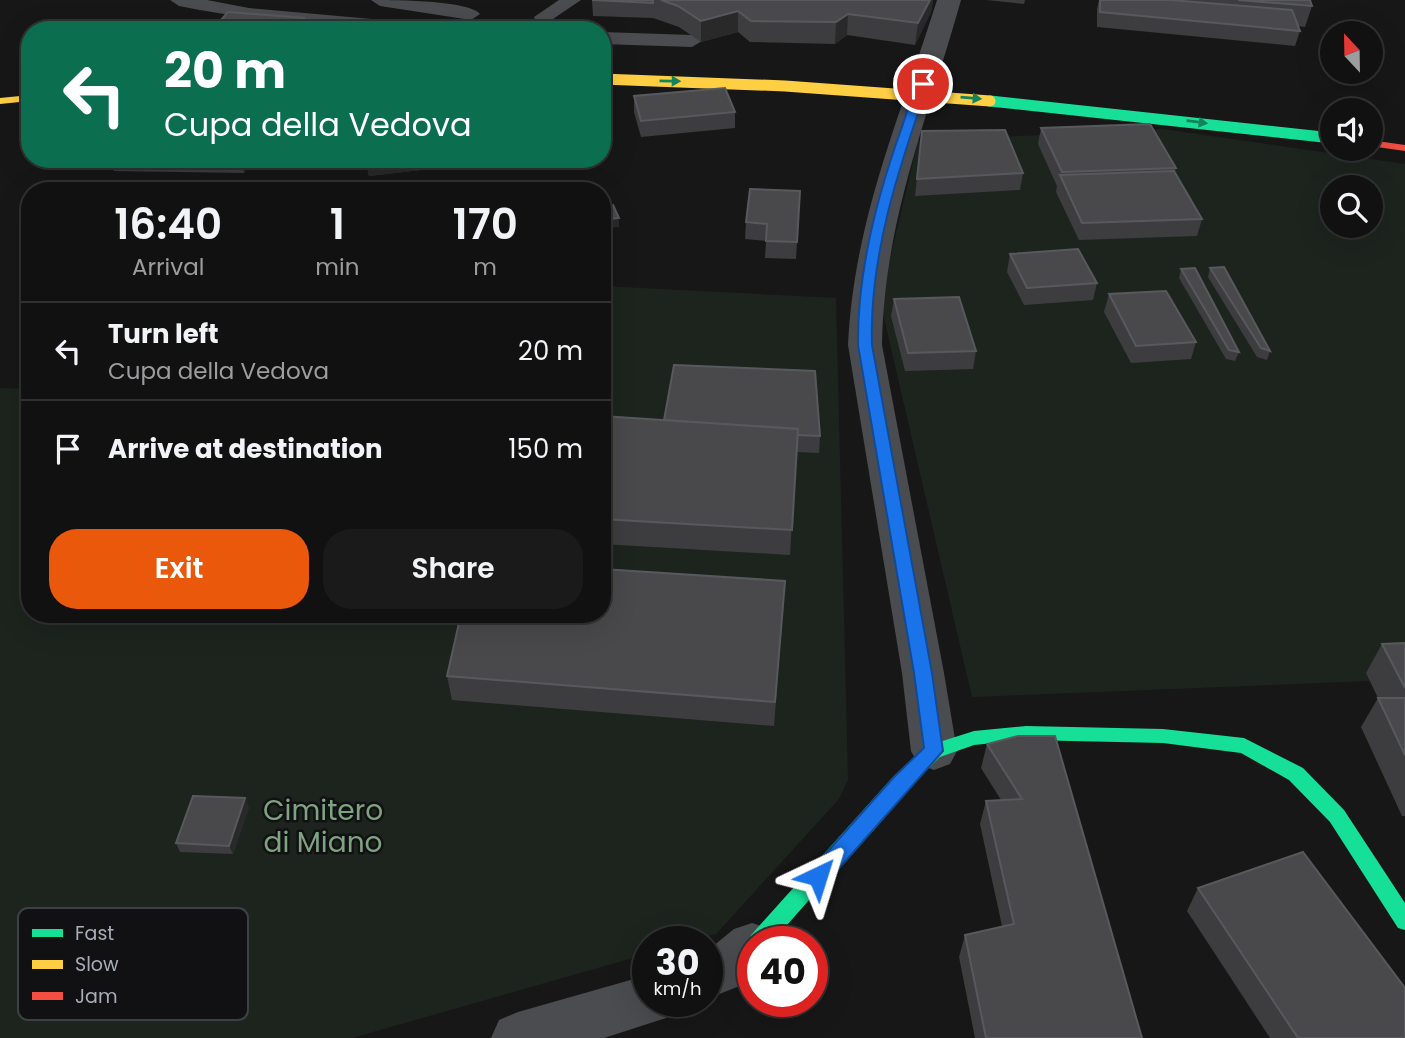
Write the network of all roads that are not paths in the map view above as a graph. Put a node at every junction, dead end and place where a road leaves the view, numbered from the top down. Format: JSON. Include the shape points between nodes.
{"nodes":[{"id":1,"x":179,"y":0,"type":"edge"},
{"id":2,"x":380,"y":0,"type":"edge"},
{"id":3,"x":572,"y":0,"type":"edge"},
{"id":4,"x":949,"y":0,"type":"edge"},
{"id":5,"x":471,"y":14,"type":"dead end"},
{"id":6,"x":543,"y":17,"type":"dead end"},
{"id":7,"x":327,"y":21,"type":"edge"},
{"id":8,"x":611,"y":38,"type":"edge"},
{"id":9,"x":692,"y":41,"type":"edge"},
{"id":10,"x":916,"y":71,"type":"dead end"},
{"id":11,"x":943,"y":73,"type":"dead end"},
{"id":12,"x":611,"y":79,"type":"edge"},
{"id":13,"x":21,"y":99,"type":"edge"},
{"id":14,"x":0,"y":101,"type":"edge"},
{"id":15,"x":1320,"y":137,"type":"edge"},
{"id":16,"x":1383,"y":145,"type":"edge"},
{"id":17,"x":1405,"y":148,"type":"edge"},
{"id":18,"x":934,"y":751,"type":"junction"},
{"id":19,"x":1405,"y":921,"type":"edge"},
{"id":20,"x":774,"y":926,"type":"edge"},
{"id":21,"x":632,"y":1005,"type":"edge"},
{"id":22,"x":518,"y":1038,"type":"edge"}],
"edges":[{"from":1,"to":7,"type":"lane","via":[[249,14]]},
{"from":2,"to":5,"type":"lane"},
{"from":3,"to":6,"type":"lane"},
{"from":4,"to":18,"type":"street","via":[[881,216],[864,309],[865,345]]},
{"from":8,"to":9,"type":"lane"},
{"from":10,"to":11,"type":"main road"},
{"from":12,"to":15,"type":"main road","one_way":true,"bridge":true,"via":[[916,93]]},
{"from":13,"to":14,"type":"main road"},
{"from":16,"to":17,"type":"main road"},
{"from":18,"to":19,"type":"main road","via":[[974,738],[1026,733],[1163,736],[1244,746],[1296,774],[1337,816]]},
{"from":18,"to":20,"type":"main road","via":[[900,783]]},
{"from":21,"to":22,"type":"street"}]}
